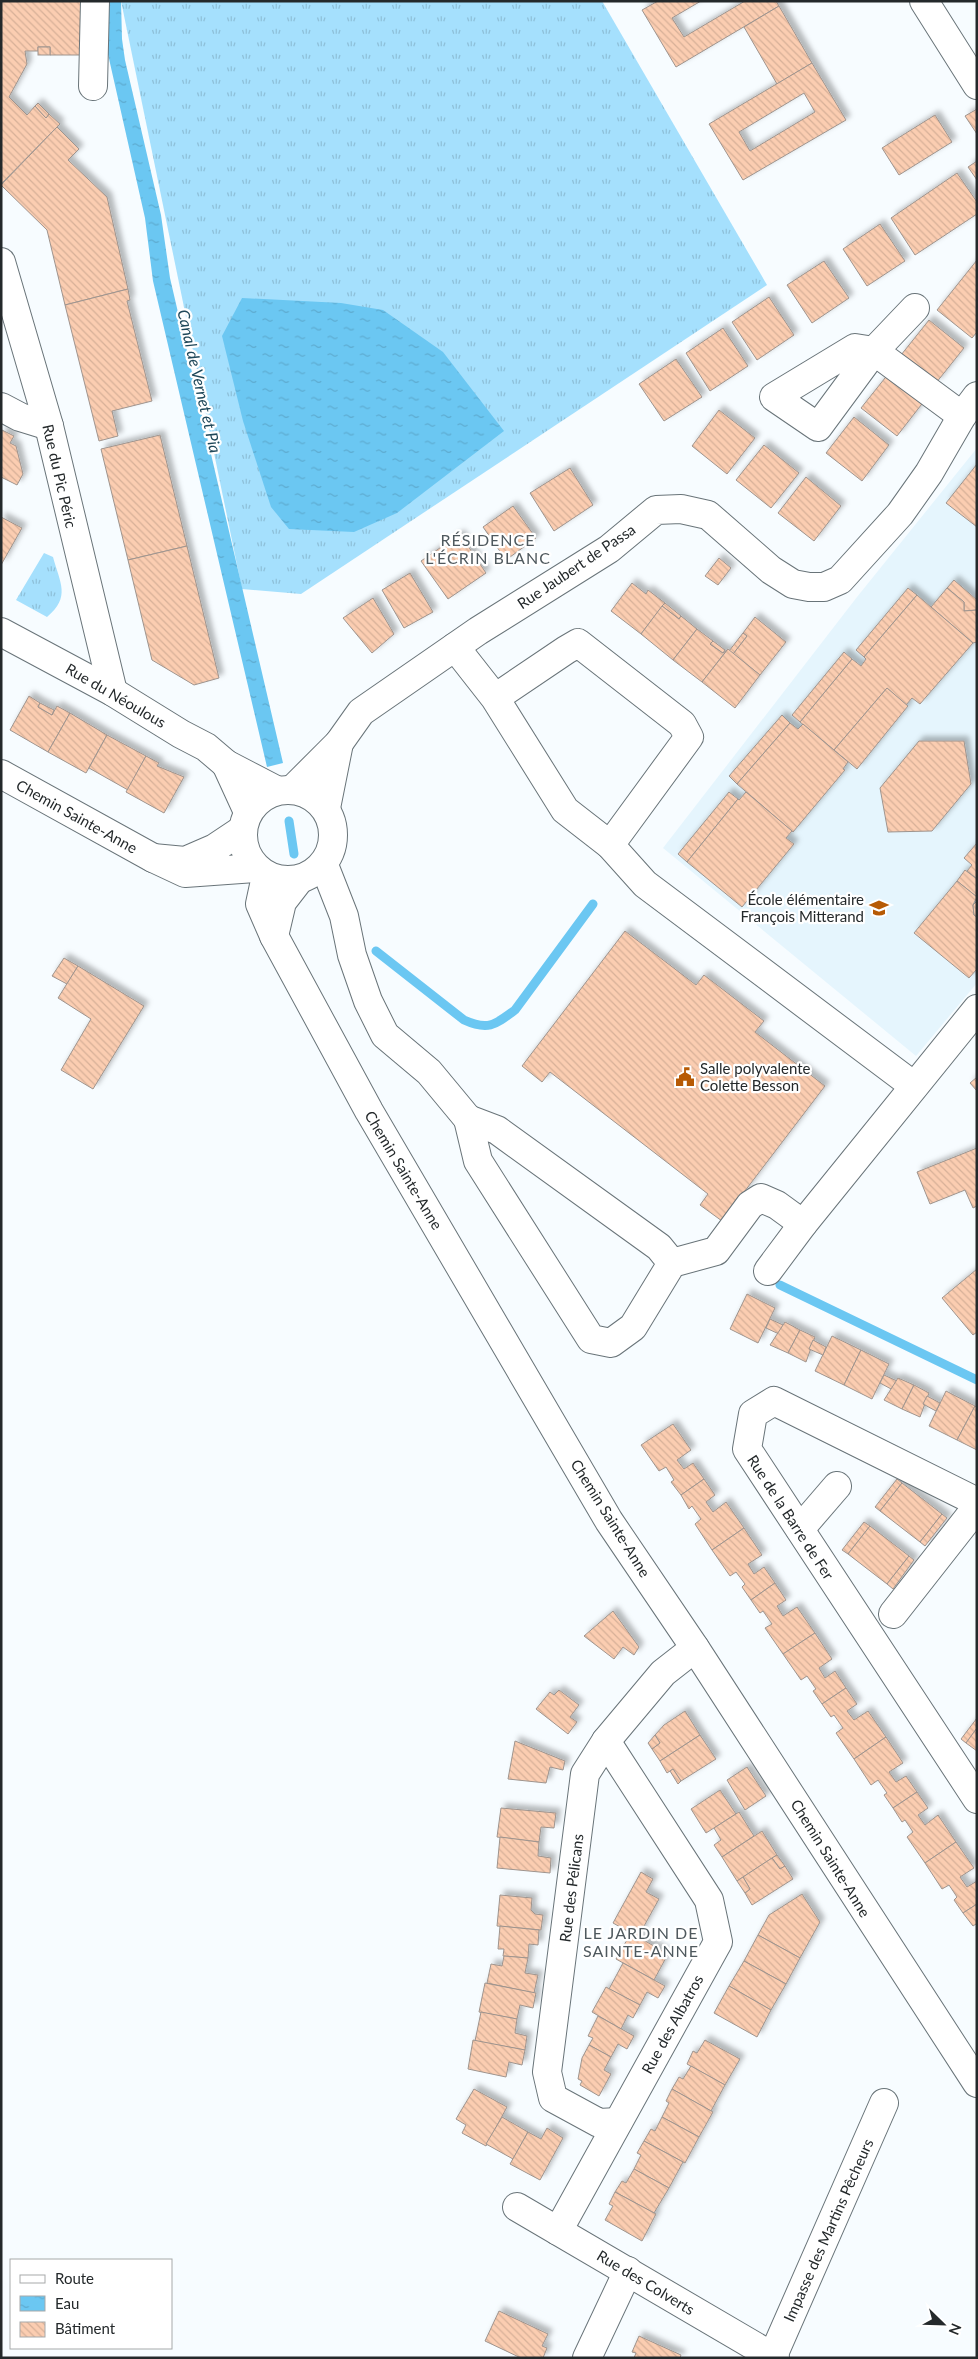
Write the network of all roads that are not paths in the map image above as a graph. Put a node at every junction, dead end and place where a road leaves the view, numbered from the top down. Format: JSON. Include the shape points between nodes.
{"nodes":[{"id":1,"x":94,"y":1,"type":"edge"},
{"id":2,"x":924,"y":1,"type":"edge"},
{"id":3,"x":977,"y":85,"type":"edge"},
{"id":4,"x":93,"y":86,"type":"dead end"},
{"id":5,"x":3,"y":272,"type":"edge"},
{"id":6,"x":915,"y":308,"type":"dead end"},
{"id":7,"x":969,"y":406,"type":"edge"},
{"id":8,"x":1,"y":407,"type":"edge"},
{"id":9,"x":49,"y":426,"type":"junction"},
{"id":10,"x":1,"y":632,"type":"edge"},
{"id":11,"x":102,"y":642,"type":"junction"},
{"id":12,"x":455,"y":647,"type":"junction"},
{"id":13,"x":52,"y":659,"type":"junction"},
{"id":14,"x":113,"y":692,"type":"junction"},
{"id":15,"x":496,"y":698,"type":"junction"},
{"id":16,"x":338,"y":744,"type":"junction"},
{"id":17,"x":226,"y":764,"type":"junction"},
{"id":18,"x":1,"y":774,"type":"edge"},
{"id":19,"x":284,"y":790,"type":"junction"},
{"id":20,"x":326,"y":808,"type":"junction"},
{"id":21,"x":245,"y":821,"type":"junction"},
{"id":22,"x":610,"y":845,"type":"junction"},
{"id":23,"x":153,"y":858,"type":"junction"},
{"id":24,"x":324,"y":865,"type":"junction"},
{"id":25,"x":261,"y":872,"type":"junction"},
{"id":26,"x":300,"y":880,"type":"junction"},
{"id":27,"x":274,"y":936,"type":"junction"},
{"id":28,"x":977,"y":1009,"type":"edge"},
{"id":29,"x":914,"y":1086,"type":"junction"},
{"id":30,"x":468,"y":1119,"type":"junction"},
{"id":31,"x":803,"y":1224,"type":"junction"},
{"id":32,"x":672,"y":1263,"type":"junction"},
{"id":33,"x":768,"y":1271,"type":"dead end"},
{"id":34,"x":837,"y":1486,"type":"dead end"},
{"id":35,"x":977,"y":1502,"type":"edge"},
{"id":36,"x":977,"y":1507,"type":"edge"},
{"id":37,"x":800,"y":1530,"type":"junction"},
{"id":38,"x":893,"y":1614,"type":"dead end"},
{"id":39,"x":695,"y":1648,"type":"junction"},
{"id":40,"x":606,"y":1741,"type":"junction"},
{"id":41,"x":977,"y":1799,"type":"edge"},
{"id":42,"x":977,"y":2083,"type":"edge"},
{"id":43,"x":884,"y":2103,"type":"dead end"},
{"id":44,"x":618,"y":2122,"type":"junction"},
{"id":45,"x":517,"y":2207,"type":"dead end"},
{"id":46,"x":558,"y":2231,"type":"junction"},
{"id":47,"x":628,"y":2271,"type":"junction"},
{"id":48,"x":773,"y":2357,"type":"edge"},
{"id":49,"x":587,"y":2358,"type":"edge"}],
"edges":[{"from":1,"to":4,"type":"street"},
{"from":2,"to":3,"type":"street"},
{"from":5,"to":9,"type":"street","name":"Rue du Pic Péric"},
{"from":6,"to":7,"type":"street","via":[[874,352]]},
{"from":7,"to":12,"type":"street","name":"Rue Jaubert de Passa","via":[[930,473],[900,514],[840,580],[824,587],[794,584],[771,570],[708,515],[681,509],[656,510],[608,548]]},
{"from":8,"to":9,"type":"street"},
{"from":9,"to":11,"type":"street","name":"Rue du Pic Péric"},
{"from":10,"to":13,"type":"street","name":"Rue du Néoulous"},
{"from":11,"to":13,"type":"street"},
{"from":11,"to":14,"type":"street","name":"Rue du Pic Péric"},
{"from":12,"to":15,"type":"street"},
{"from":12,"to":16,"type":"street","name":"Rue Jaubert de Passa","via":[[361,712]]},
{"from":13,"to":14,"type":"street","name":"Rue du Néoulous"},
{"from":14,"to":17,"type":"street","name":"Rue du Néoulous","via":[[206,747]]},
{"from":15,"to":22,"type":"street","via":[[565,810]]},
{"from":15,"to":22,"type":"street","via":[[578,643],[682,724],[689,737]]},
{"from":16,"to":19,"type":"street","name":"Rue Jaubert de Passa"},
{"from":16,"to":20,"type":"street","name":"Rue Jaubert de Passa"},
{"from":17,"to":19,"type":"street","name":"Rue du Néoulous"},
{"from":17,"to":21,"type":"street","name":"Rue du Néoulous"},
{"from":18,"to":23,"type":"street","name":"Chemin Sainte-Anne"},
{"from":19,"to":20,"type":"street","via":[[311,795]]},
{"from":19,"to":21,"type":"street","via":[[260,799]]},
{"from":20,"to":24,"type":"street","via":[[334,836]]},
{"from":21,"to":23,"type":"street","name":"Chemin Sainte-Anne","via":[[215,848],[184,861]]},
{"from":21,"to":25,"type":"street","via":[[244,851]]},
{"from":22,"to":29,"type":"street","via":[[645,884]]},
{"from":23,"to":25,"type":"street","name":"Chemin Sainte-Anne","via":[[185,873]]},
{"from":24,"to":26,"type":"street"},
{"from":24,"to":30,"type":"street","via":[[344,916],[352,955],[368,1001],[384,1035],[429,1072]]},
{"from":25,"to":26,"type":"street","via":[[283,882]]},
{"from":25,"to":27,"type":"street","name":"Chemin Sainte-Anne","via":[[260,904]]},
{"from":26,"to":27,"type":"street","via":[[282,902]]},
{"from":27,"to":39,"type":"street","name":"Chemin Sainte-Anne","via":[[369,1111],[609,1521]]},
{"from":28,"to":29,"type":"street"},
{"from":29,"to":31,"type":"street"},
{"from":30,"to":32,"type":"street","via":[[497,1130],[659,1247]]},
{"from":30,"to":32,"type":"street","via":[[478,1161],[591,1339],[611,1342],[633,1327]]},
{"from":31,"to":32,"type":"street","via":[[778,1205],[761,1198],[750,1205],[716,1251]]},
{"from":31,"to":33,"type":"street"},
{"from":34,"to":37,"type":"street"},
{"from":35,"to":37,"type":"street","name":"Rue de la Barre de Fer","via":[[774,1401],[754,1414],[747,1449]]},
{"from":36,"to":38,"type":"street"},
{"from":37,"to":41,"type":"street","name":"Rue de la Barre de Fer"},
{"from":39,"to":40,"type":"street","name":"Rue des Pélicans","via":[[663,1673]]},
{"from":39,"to":42,"type":"street","name":"Chemin Sainte-Anne"},
{"from":40,"to":44,"type":"street","name":"Rue des Pélicans","via":[[585,1774],[547,2072],[553,2098],[598,2123]]},
{"from":40,"to":44,"type":"street","name":"Rue des Albatros","via":[[709,1900],[718,1942]]},
{"from":43,"to":48,"type":"street","name":"Impasse des Martins Pêcheurs"},
{"from":44,"to":46,"type":"street","name":"Rue des Albatros"},
{"from":45,"to":46,"type":"street","name":"Rue des Colverts"},
{"from":46,"to":47,"type":"street","name":"Rue des Colverts"},
{"from":47,"to":48,"type":"street","name":"Rue des Colverts"},
{"from":47,"to":49,"type":"street"}]}
